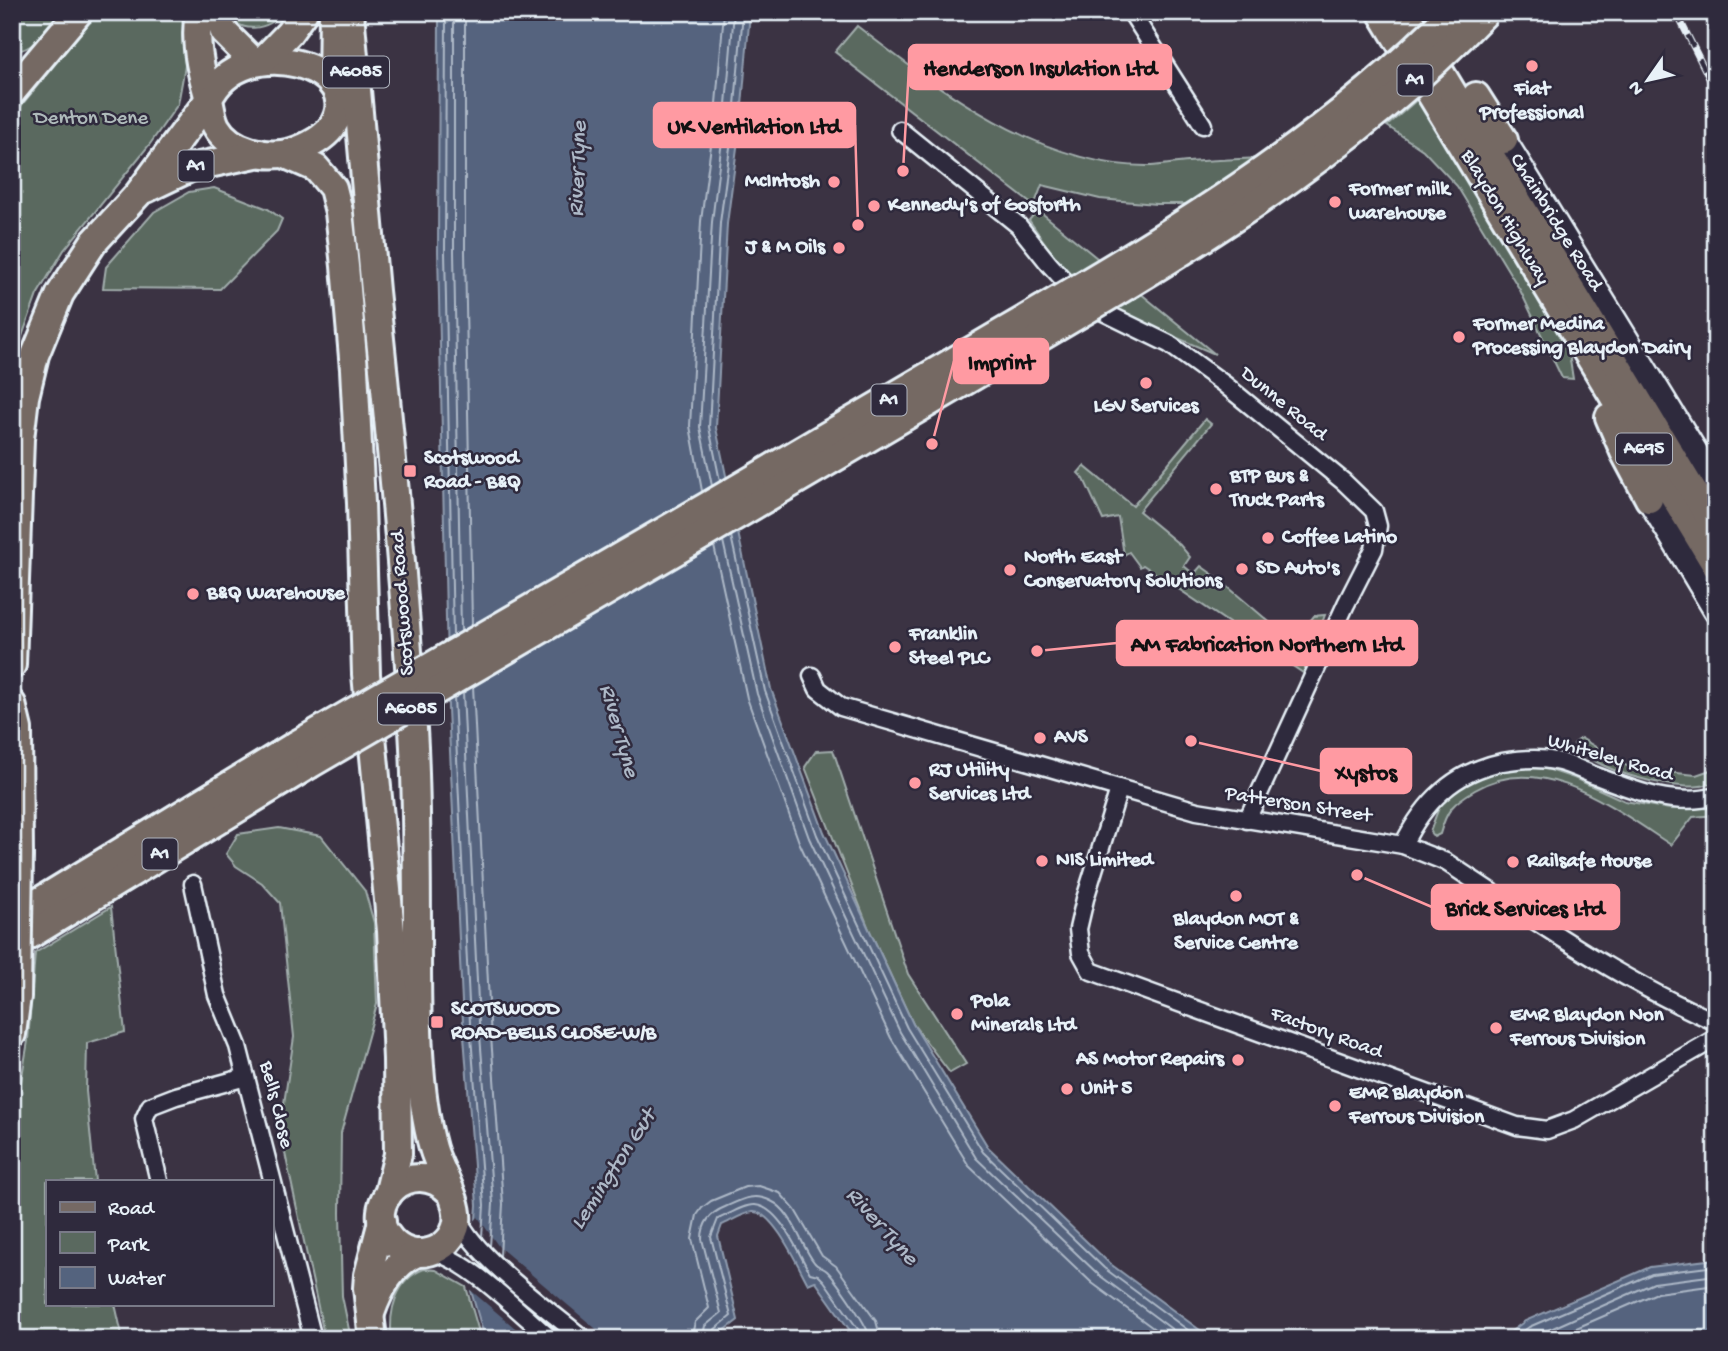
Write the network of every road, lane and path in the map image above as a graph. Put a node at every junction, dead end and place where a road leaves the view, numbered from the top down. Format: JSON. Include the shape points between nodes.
{"nodes":[{"id":1,"x":79,"y":12,"type":"edge"},
{"id":2,"x":199,"y":12,"type":"edge"},
{"id":3,"x":216,"y":12,"type":"edge"},
{"id":4,"x":304,"y":12,"type":"edge"},
{"id":5,"x":333,"y":12,"type":"edge"},
{"id":6,"x":350,"y":12,"type":"edge"},
{"id":7,"x":1131,"y":12,"type":"edge"},
{"id":8,"x":1381,"y":12,"type":"edge"},
{"id":9,"x":1404,"y":12,"type":"edge"},
{"id":10,"x":1415,"y":12,"type":"edge"},
{"id":11,"x":1452,"y":12,"type":"edge"},
{"id":12,"x":1486,"y":12,"type":"edge"},
{"id":13,"x":258,"y":62,"type":"junction"},
{"id":14,"x":335,"y":90,"type":"junction"},
{"id":15,"x":12,"y":92,"type":"edge"},
{"id":16,"x":209,"y":99,"type":"junction"},
{"id":17,"x":1203,"y":125,"type":"dead end"},
{"id":18,"x":900,"y":130,"type":"dead end"},
{"id":19,"x":361,"y":131,"type":"junction"},
{"id":20,"x":1504,"y":140,"type":"joint"},
{"id":21,"x":272,"y":153,"type":"junction"},
{"id":22,"x":138,"y":194,"type":"junction"},
{"id":23,"x":1572,"y":332,"type":"junction"},
{"id":24,"x":1716,"y":485,"type":"edge"},
{"id":25,"x":1649,"y":499,"type":"joint"},
{"id":26,"x":1716,"y":529,"type":"edge"},
{"id":27,"x":1716,"y":566,"type":"edge"},
{"id":28,"x":1716,"y":611,"type":"edge"},
{"id":29,"x":12,"y":665,"type":"edge"},
{"id":30,"x":812,"y":676,"type":"dead end"},
{"id":31,"x":12,"y":704,"type":"edge"},
{"id":32,"x":303,"y":754,"type":"junction"},
{"id":33,"x":1119,"y":789,"type":"junction"},
{"id":34,"x":1716,"y":796,"type":"edge"},
{"id":35,"x":1247,"y":820,"type":"junction"},
{"id":36,"x":1403,"y":845,"type":"junction"},
{"id":37,"x":193,"y":884,"type":"dead end"},
{"id":38,"x":12,"y":918,"type":"edge"},
{"id":39,"x":12,"y":946,"type":"edge"},
{"id":40,"x":1716,"y":1022,"type":"edge"},
{"id":41,"x":12,"y":1034,"type":"edge"},
{"id":42,"x":1716,"y":1038,"type":"edge"},
{"id":43,"x":246,"y":1077,"type":"junction"},
{"id":44,"x":159,"y":1180,"type":"edge"},
{"id":45,"x":267,"y":1180,"type":"edge"},
{"id":46,"x":450,"y":1192,"type":"junction"},
{"id":47,"x":388,"y":1195,"type":"junction"},
{"id":48,"x":382,"y":1221,"type":"junction"},
{"id":49,"x":276,"y":1222,"type":"edge"},
{"id":50,"x":461,"y":1225,"type":"junction"},
{"id":51,"x":432,"y":1254,"type":"junction"},
{"id":52,"x":371,"y":1328,"type":"edge"},
{"id":53,"x":313,"y":1339,"type":"edge"},
{"id":54,"x":551,"y":1339,"type":"edge"},
{"id":55,"x":584,"y":1339,"type":"edge"}],
"edges":[{"from":1,"to":15,"type":"main road"},
{"from":2,"to":16,"type":"main road","via":[[198,54]]},
{"from":3,"to":13,"type":"main road","via":[[224,32]]},
{"from":4,"to":13,"type":"main road"},
{"from":5,"to":14,"type":"main road"},
{"from":6,"to":19,"type":"main road","name":"Scotswood Road","number":"A6085"},
{"from":7,"to":17,"type":"street"},
{"from":8,"to":23,"type":"main road","name":"Blaydon Highway","number":"A695"},
{"from":9,"to":26,"type":"main road","name":"Blaydon Highway","number":"A695"},
{"from":10,"to":20,"type":"main road"},
{"from":11,"to":32,"type":"main road","number":"A1","bridge":true,"via":[[1359,96],[1208,209]]},
{"from":12,"to":32,"type":"main road","number":"A1","bridge":true,"via":[[1409,86],[1341,142],[1204,239],[889,427]]},
{"from":13,"to":14,"type":"main road","via":[[315,68]]},
{"from":13,"to":16,"type":"main road","via":[[240,66],[226,76]]},
{"from":14,"to":19,"type":"main road"},
{"from":14,"to":21,"type":"main road","via":[[338,112],[329,131],[313,143]]},
{"from":16,"to":21,"type":"main road","via":[[213,119],[224,137],[236,146]]},
{"from":16,"to":22,"type":"main road","number":"A1"},
{"from":18,"to":35,"type":"street","name":"Dunne Road","via":[[1018,225],[1086,303],[1169,344],[1224,384],[1374,511],[1378,526],[1374,550]]},
{"from":19,"to":46,"type":"main road","name":"Scotswood Road","number":"A6085","via":[[413,735],[423,1087],[431,1142]]},
{"from":20,"to":24,"type":"main road","name":"Chainbridge Road"},
{"from":21,"to":22,"type":"main road","number":"A1","via":[[190,168]]},
{"from":21,"to":47,"type":"main road","name":"Scotswood Road","number":"A6085","via":[[316,168],[333,188],[340,212],[355,369],[366,674],[391,931],[397,1046],[399,1128]]},
{"from":22,"to":29,"type":"main road","number":"A1","via":[[76,268],[35,355],[20,439]]},
{"from":23,"to":25,"type":"main road"},
{"from":23,"to":27,"type":"main road","name":"Blaydon Highway","number":"A695"},
{"from":25,"to":28,"type":"main road"},
{"from":30,"to":33,"type":"street","name":"Patterson Street","via":[[818,689],[841,707]]},
{"from":31,"to":41,"type":"main road","bridge":true,"via":[[18,729],[19,855],[17,996]]},
{"from":32,"to":38,"type":"main road","number":"A1"},
{"from":32,"to":39,"type":"main road","number":"A1"},
{"from":33,"to":35,"type":"street","name":"Patterson Street"},
{"from":33,"to":42,"type":"street","name":"Factory Road","via":[[1079,929],[1081,953],[1091,971],[1517,1126],[1547,1130],[1574,1120]]},
{"from":34,"to":36,"type":"street","name":"Whiteley Road","via":[[1670,799],[1558,761],[1516,760],[1479,769],[1451,783],[1432,800]]},
{"from":35,"to":36,"type":"street","name":"Patterson Street"},
{"from":36,"to":40,"type":"street","name":"Patterson Street","via":[[1446,862],[1614,971]]},
{"from":37,"to":43,"type":"street","name":"Bells Close","via":[[217,995]]},
{"from":43,"to":44,"type":"street","via":[[150,1106],[144,1119]]},
{"from":43,"to":45,"type":"street","name":"Bells Close"},
{"from":46,"to":47,"type":"main road","via":[[437,1181],[422,1177],[399,1183]]},
{"from":46,"to":50,"type":"main road"},
{"from":47,"to":48,"type":"main road"},
{"from":48,"to":51,"type":"main road","via":[[391,1240],[403,1250]]},
{"from":48,"to":52,"type":"main road","via":[[368,1275]]},
{"from":49,"to":53,"type":"street","name":"Bells Close"},
{"from":50,"to":51,"type":"main road"},
{"from":50,"to":55,"type":"street","via":[[491,1260]]},
{"from":51,"to":52,"type":"main road","via":[[395,1268],[381,1289]]},
{"from":51,"to":54,"type":"street","via":[[481,1280]]}]}
